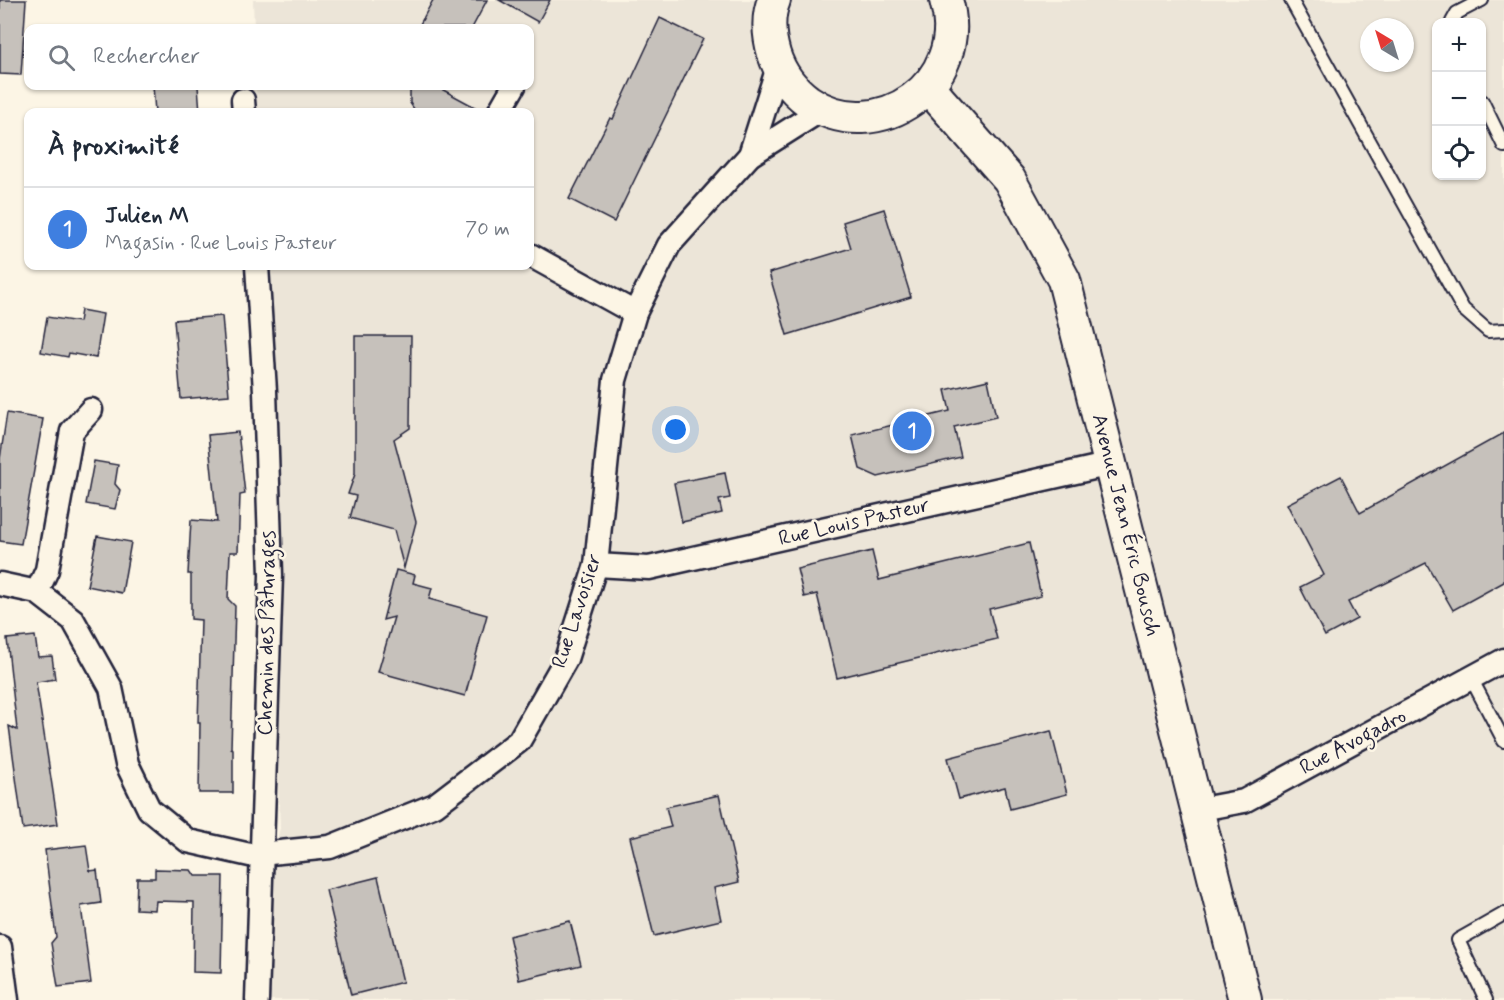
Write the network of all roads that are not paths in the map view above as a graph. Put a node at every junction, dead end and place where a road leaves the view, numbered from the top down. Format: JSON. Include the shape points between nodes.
{"nodes":[{"id":1,"x":774,"y":0,"type":"edge"},
{"id":2,"x":946,"y":0,"type":"edge"},
{"id":3,"x":1291,"y":0,"type":"edge"},
{"id":4,"x":1482,"y":0,"type":"edge"},
{"id":5,"x":1454,"y":18,"type":"edge"},
{"id":6,"x":778,"y":67,"type":"junction"},
{"id":7,"x":928,"y":87,"type":"junction"},
{"id":8,"x":512,"y":90,"type":"edge"},
{"id":9,"x":501,"y":108,"type":"edge"},
{"id":10,"x":1486,"y":109,"type":"edge"},
{"id":11,"x":821,"y":110,"type":"junction"},
{"id":12,"x":1504,"y":146,"type":"edge"},
{"id":13,"x":750,"y":155,"type":"junction"},
{"id":14,"x":534,"y":257,"type":"edge"},
{"id":15,"x":256,"y":270,"type":"edge"},
{"id":16,"x":634,"y":313,"type":"junction"},
{"id":17,"x":1504,"y":330,"type":"edge"},
{"id":18,"x":91,"y":410,"type":"dead end"},
{"id":19,"x":1111,"y":464,"type":"junction"},
{"id":20,"x":596,"y":565,"type":"junction"},
{"id":21,"x":0,"y":584,"type":"edge"},
{"id":22,"x":37,"y":592,"type":"junction"},
{"id":23,"x":1504,"y":660,"type":"edge"},
{"id":24,"x":1471,"y":678,"type":"junction"},
{"id":25,"x":1504,"y":741,"type":"edge"},
{"id":26,"x":1196,"y":810,"type":"junction"},
{"id":27,"x":261,"y":854,"type":"junction"},
{"id":28,"x":1504,"y":914,"type":"edge"},
{"id":29,"x":0,"y":947,"type":"edge"},
{"id":30,"x":7,"y":1000,"type":"edge"},
{"id":31,"x":257,"y":1000,"type":"edge"},
{"id":32,"x":1245,"y":1000,"type":"edge"},
{"id":33,"x":1486,"y":1000,"type":"edge"}],
"edges":[{"from":1,"to":6,"type":"main road","via":[[769,38]]},
{"from":2,"to":7,"type":"main road","via":[[950,39],[942,65]]},
{"from":3,"to":17,"type":"lane","via":[[1463,309],[1488,331]]},
{"from":4,"to":5,"type":"lane"},
{"from":6,"to":11,"type":"main road","via":[[796,92]]},
{"from":6,"to":13,"type":"street","name":"Rue Lavoisier"},
{"from":7,"to":11,"type":"main road","via":[[906,105],[879,116],[850,117]]},
{"from":7,"to":19,"type":"main road","name":"Avenue Jean Éric Bousch","via":[[1009,179],[1064,280]]},
{"from":8,"to":9,"type":"street"},
{"from":10,"to":12,"type":"lane"},
{"from":11,"to":13,"type":"street","name":"Rue Lavoisier"},
{"from":13,"to":16,"type":"street","name":"Rue Lavoisier","via":[[669,244]]},
{"from":14,"to":16,"type":"street"},
{"from":15,"to":27,"type":"street","name":"Chemin des Pâturages","via":[[271,575]]},
{"from":16,"to":20,"type":"street","name":"Rue Lavoisier","via":[[615,380]]},
{"from":18,"to":22,"type":"street","via":[[72,430],[47,570]]},
{"from":19,"to":20,"type":"street","name":"Rue Louis Pasteur","via":[[649,568]]},
{"from":19,"to":26,"type":"main road","name":"Avenue Jean Éric Bousch"},
{"from":20,"to":27,"type":"street","name":"Rue Lavoisier","via":[[566,659],[519,741],[435,805],[330,847]]},
{"from":21,"to":22,"type":"street"},
{"from":22,"to":27,"type":"street","name":"Rue Lavoisier","via":[[73,620],[111,688],[127,764],[149,809],[188,841]]},
{"from":23,"to":24,"type":"street","name":"Rue Avogadro"},
{"from":24,"to":25,"type":"lane"},
{"from":24,"to":26,"type":"street","name":"Rue Avogadro","via":[[1244,801]]},
{"from":26,"to":32,"type":"main road","name":"Avenue Jean Éric Bousch"},
{"from":27,"to":31,"type":"street","name":"Chemin des Pâturages"},
{"from":28,"to":33,"type":"lane","via":[[1458,940]]},
{"from":29,"to":30,"type":"street"}]}
